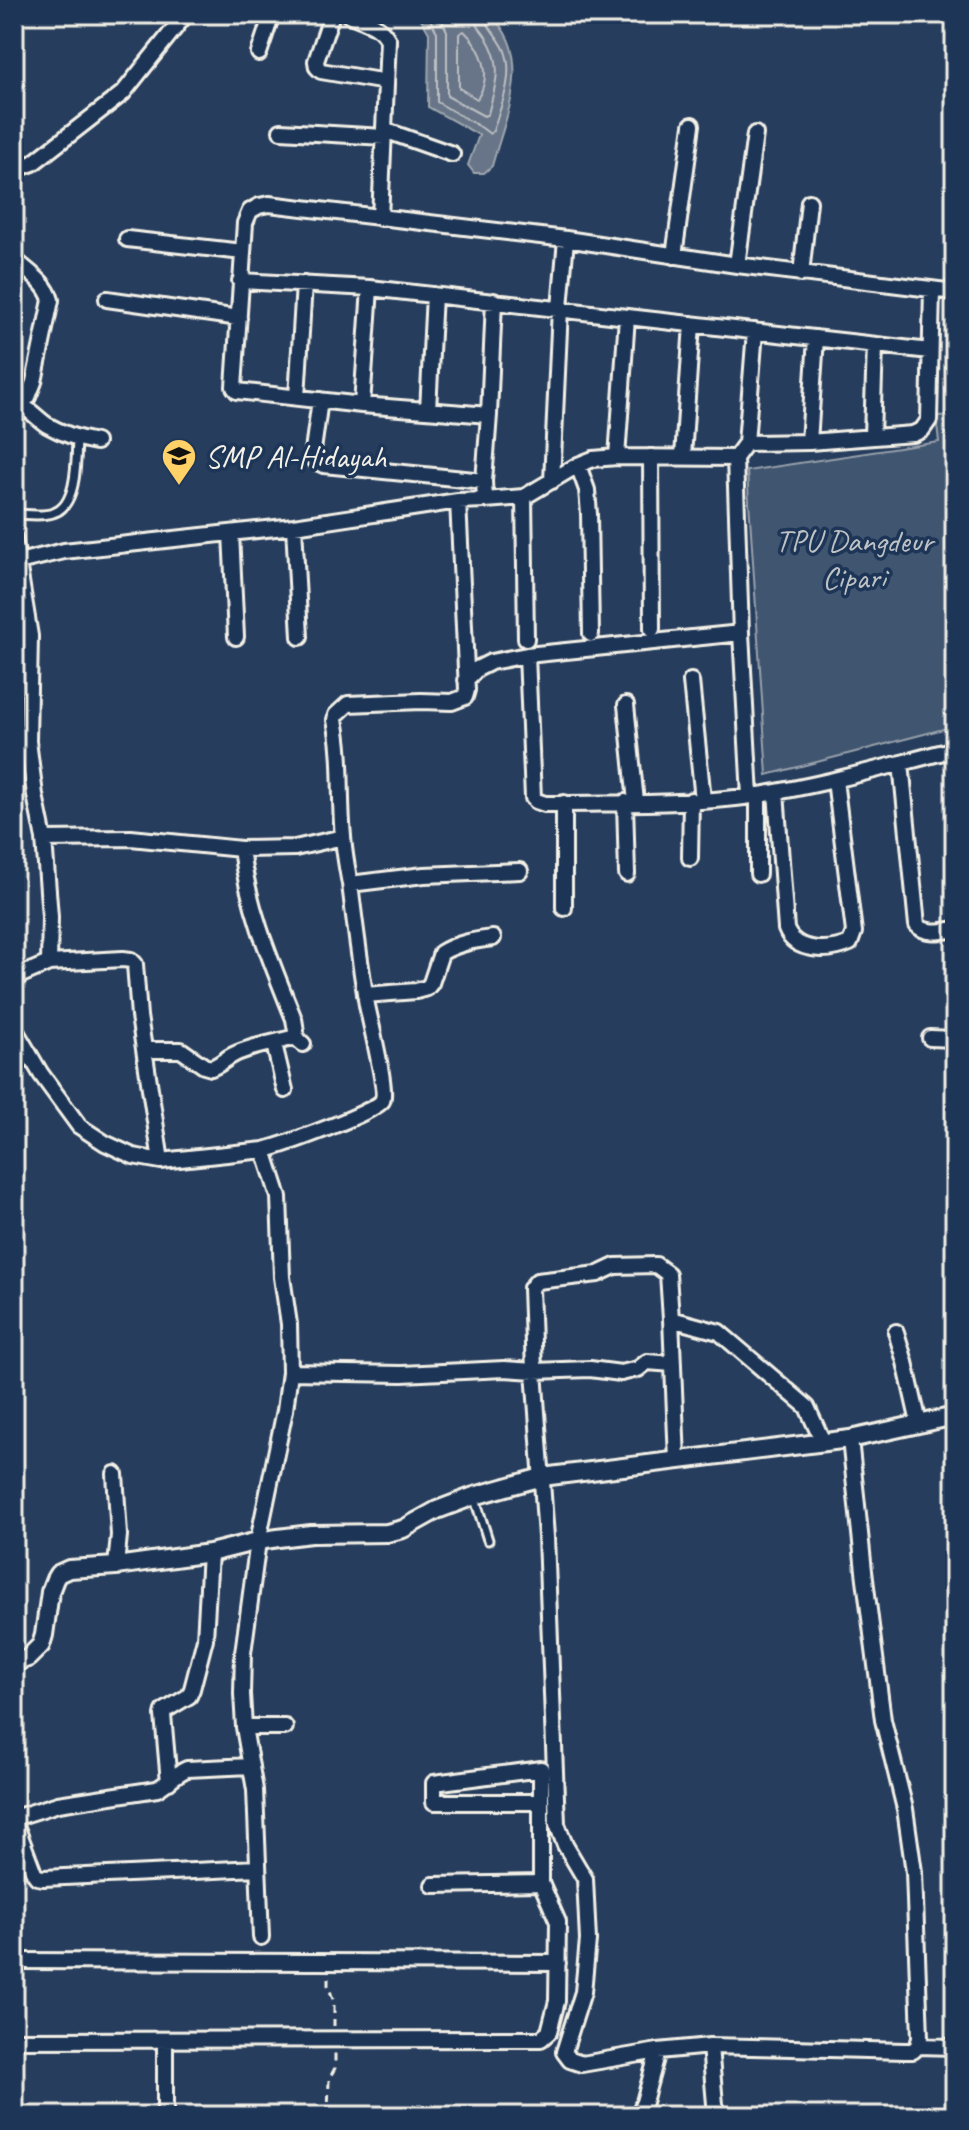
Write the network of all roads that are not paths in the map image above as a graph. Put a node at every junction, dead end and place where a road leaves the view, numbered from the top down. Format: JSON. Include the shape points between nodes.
{"nodes":[{"id":1,"x":186,"y":14,"type":"edge"},
{"id":2,"x":272,"y":14,"type":"edge"},
{"id":3,"x":332,"y":14,"type":"edge"},
{"id":4,"x":348,"y":14,"type":"edge"},
{"id":5,"x":259,"y":53,"type":"dead end"},
{"id":6,"x":386,"y":82,"type":"junction"},
{"id":7,"x":692,"y":125,"type":"dead end"},
{"id":8,"x":281,"y":131,"type":"dead end"},
{"id":9,"x":384,"y":134,"type":"junction"},
{"id":10,"x":755,"y":134,"type":"dead end"},
{"id":11,"x":452,"y":154,"type":"dead end"},
{"id":12,"x":14,"y":170,"type":"edge"},
{"id":13,"x":809,"y":202,"type":"dead end"},
{"id":14,"x":380,"y":218,"type":"junction"},
{"id":15,"x":127,"y":239,"type":"dead end"},
{"id":16,"x":566,"y":239,"type":"junction"},
{"id":17,"x":243,"y":252,"type":"junction"},
{"id":18,"x":674,"y":256,"type":"junction"},
{"id":19,"x":14,"y":259,"type":"edge"},
{"id":20,"x":737,"y":265,"type":"junction"},
{"id":21,"x":801,"y":274,"type":"junction"},
{"id":22,"x":240,"y":281,"type":"junction"},
{"id":23,"x":304,"y":284,"type":"junction"},
{"id":24,"x":370,"y":288,"type":"junction"},
{"id":25,"x":932,"y":289,"type":"junction"},
{"id":26,"x":955,"y":292,"type":"edge"},
{"id":27,"x":434,"y":295,"type":"junction"},
{"id":28,"x":107,"y":299,"type":"dead end"},
{"id":29,"x":494,"y":301,"type":"junction"},
{"id":30,"x":560,"y":308,"type":"junction"},
{"id":31,"x":627,"y":317,"type":"junction"},
{"id":32,"x":239,"y":318,"type":"junction"},
{"id":33,"x":692,"y":324,"type":"junction"},
{"id":34,"x":755,"y":331,"type":"junction"},
{"id":35,"x":816,"y":338,"type":"junction"},
{"id":36,"x":875,"y":345,"type":"junction"},
{"id":37,"x":930,"y":351,"type":"junction"},
{"id":38,"x":297,"y":397,"type":"junction"},
{"id":39,"x":320,"y":400,"type":"junction"},
{"id":40,"x":362,"y":405,"type":"junction"},
{"id":41,"x":17,"y":406,"type":"edge"},
{"id":42,"x":428,"y":410,"type":"junction"},
{"id":43,"x":489,"y":415,"type":"junction"},
{"id":44,"x":872,"y":436,"type":"junction"},
{"id":45,"x":77,"y":437,"type":"junction"},
{"id":46,"x":96,"y":442,"type":"dead end"},
{"id":47,"x":809,"y":442,"type":"junction"},
{"id":48,"x":746,"y":443,"type":"junction"},
{"id":49,"x":617,"y":457,"type":"junction"},
{"id":50,"x":651,"y":457,"type":"junction"},
{"id":51,"x":683,"y":457,"type":"junction"},
{"id":52,"x":735,"y":458,"type":"junction"},
{"id":53,"x":578,"y":465,"type":"junction"},
{"id":54,"x":484,"y":481,"type":"junction"},
{"id":55,"x":552,"y":481,"type":"junction"},
{"id":56,"x":524,"y":497,"type":"junction"},
{"id":57,"x":485,"y":500,"type":"junction"},
{"id":58,"x":458,"y":501,"type":"junction"},
{"id":59,"x":14,"y":514,"type":"edge"},
{"id":60,"x":294,"y":526,"type":"junction"},
{"id":61,"x":231,"y":533,"type":"junction"},
{"id":62,"x":14,"y":538,"type":"edge"},
{"id":63,"x":16,"y":562,"type":"edge"},
{"id":64,"x":652,"y":629,"type":"dead end"},
{"id":65,"x":741,"y":633,"type":"junction"},
{"id":66,"x":591,"y":634,"type":"dead end"},
{"id":67,"x":236,"y":637,"type":"dead end"},
{"id":68,"x":300,"y":637,"type":"dead end"},
{"id":69,"x":526,"y":639,"type":"dead end"},
{"id":70,"x":527,"y":655,"type":"junction"},
{"id":71,"x":466,"y":680,"type":"junction"},
{"id":72,"x":691,"y":681,"type":"dead end"},
{"id":73,"x":626,"y":705,"type":"dead end"},
{"id":74,"x":955,"y":749,"type":"edge"},
{"id":75,"x":901,"y":763,"type":"junction"},
{"id":76,"x":835,"y":780,"type":"junction"},
{"id":77,"x":776,"y":792,"type":"junction"},
{"id":78,"x":754,"y":796,"type":"junction"},
{"id":79,"x":697,"y":800,"type":"junction"},
{"id":80,"x":630,"y":802,"type":"junction"},
{"id":81,"x":564,"y":803,"type":"junction"},
{"id":82,"x":343,"y":837,"type":"junction"},
{"id":83,"x":44,"y":839,"type":"junction"},
{"id":84,"x":241,"y":849,"type":"junction"},
{"id":85,"x":690,"y":858,"type":"dead end"},
{"id":86,"x":520,"y":871,"type":"dead end"},
{"id":87,"x":627,"y":874,"type":"dead end"},
{"id":88,"x":758,"y":874,"type":"dead end"},
{"id":89,"x":350,"y":884,"type":"junction"},
{"id":90,"x":564,"y":908,"type":"dead end"},
{"id":91,"x":955,"y":929,"type":"edge"},
{"id":92,"x":493,"y":938,"type":"dead end"},
{"id":93,"x":49,"y":963,"type":"junction"},
{"id":94,"x":14,"y":978,"type":"edge"},
{"id":95,"x":365,"y":995,"type":"junction"},
{"id":96,"x":14,"y":1028,"type":"edge"},
{"id":97,"x":930,"y":1038,"type":"dead end"},
{"id":98,"x":955,"y":1039,"type":"edge"},
{"id":99,"x":274,"y":1044,"type":"junction"},
{"id":100,"x":144,"y":1050,"type":"junction"},
{"id":101,"x":285,"y":1090,"type":"dead end"},
{"id":102,"x":264,"y":1150,"type":"junction"},
{"id":103,"x":161,"y":1161,"type":"junction"},
{"id":104,"x":671,"y":1319,"type":"junction"},
{"id":105,"x":896,"y":1332,"type":"dead end"},
{"id":106,"x":673,"y":1364,"type":"junction"},
{"id":107,"x":534,"y":1371,"type":"junction"},
{"id":108,"x":290,"y":1372,"type":"junction"},
{"id":109,"x":955,"y":1416,"type":"edge"},
{"id":110,"x":919,"y":1423,"type":"junction"},
{"id":111,"x":850,"y":1439,"type":"junction"},
{"id":112,"x":823,"y":1442,"type":"junction"},
{"id":113,"x":677,"y":1460,"type":"junction"},
{"id":114,"x":115,"y":1474,"type":"dead end"},
{"id":115,"x":542,"y":1477,"type":"junction"},
{"id":116,"x":474,"y":1496,"type":"junction"},
{"id":117,"x":488,"y":1540,"type":"dead end"},
{"id":118,"x":258,"y":1541,"type":"junction"},
{"id":119,"x":210,"y":1553,"type":"junction"},
{"id":120,"x":116,"y":1566,"type":"junction"},
{"id":121,"x":14,"y":1663,"type":"edge"},
{"id":122,"x":244,"y":1727,"type":"junction"},
{"id":123,"x":285,"y":1727,"type":"dead end"},
{"id":124,"x":251,"y":1766,"type":"junction"},
{"id":125,"x":169,"y":1782,"type":"junction"},
{"id":126,"x":541,"y":1802,"type":"junction"},
{"id":127,"x":14,"y":1819,"type":"edge"},
{"id":128,"x":258,"y":1868,"type":"junction"},
{"id":129,"x":541,"y":1883,"type":"junction"},
{"id":130,"x":433,"y":1885,"type":"dead end"},
{"id":131,"x":261,"y":1937,"type":"dead end"},
{"id":132,"x":14,"y":1961,"type":"edge"},
{"id":133,"x":558,"y":1963,"type":"junction"},
{"id":134,"x":14,"y":2040,"type":"edge"},
{"id":135,"x":165,"y":2040,"type":"junction"},
{"id":136,"x":710,"y":2046,"type":"junction"},
{"id":137,"x":918,"y":2046,"type":"junction"},
{"id":138,"x":955,"y":2047,"type":"edge"},
{"id":139,"x":658,"y":2051,"type":"junction"},
{"id":140,"x":165,"y":2116,"type":"edge"},
{"id":141,"x":638,"y":2116,"type":"edge"},
{"id":142,"x":716,"y":2116,"type":"edge"}],
"edges":[{"from":1,"to":12,"type":"street","via":[[123,93],[33,163]]},
{"from":2,"to":5,"type":"street"},
{"from":3,"to":6,"type":"street","via":[[317,67]]},
{"from":4,"to":6,"type":"street","via":[[383,30],[388,40]]},
{"from":6,"to":9,"type":"street"},
{"from":7,"to":18,"type":"street"},
{"from":8,"to":9,"type":"street"},
{"from":9,"to":11,"type":"street"},
{"from":9,"to":14,"type":"street"},
{"from":10,"to":20,"type":"street"},
{"from":13,"to":21,"type":"street"},
{"from":14,"to":16,"type":"street"},
{"from":14,"to":17,"type":"street","via":[[259,206],[245,223]]},
{"from":15,"to":17,"type":"street"},
{"from":16,"to":18,"type":"street"},
{"from":16,"to":30,"type":"street"},
{"from":17,"to":22,"type":"street"},
{"from":18,"to":20,"type":"street"},
{"from":19,"to":41,"type":"street","via":[[37,278],[51,300],[34,382]]},
{"from":20,"to":21,"type":"street"},
{"from":21,"to":25,"type":"street"},
{"from":22,"to":23,"type":"street"},
{"from":22,"to":32,"type":"street"},
{"from":23,"to":24,"type":"street"},
{"from":23,"to":38,"type":"street"},
{"from":24,"to":27,"type":"street"},
{"from":24,"to":40,"type":"street"},
{"from":25,"to":26,"type":"street"},
{"from":25,"to":37,"type":"street"},
{"from":27,"to":29,"type":"street"},
{"from":27,"to":42,"type":"street"},
{"from":28,"to":32,"type":"street"},
{"from":29,"to":30,"type":"street"},
{"from":29,"to":43,"type":"street"},
{"from":30,"to":31,"type":"street"},
{"from":30,"to":55,"type":"street"},
{"from":31,"to":33,"type":"street"},
{"from":31,"to":49,"type":"street"},
{"from":32,"to":38,"type":"street","via":[[234,387]]},
{"from":33,"to":34,"type":"street"},
{"from":33,"to":51,"type":"street"},
{"from":34,"to":35,"type":"street"},
{"from":34,"to":48,"type":"street"},
{"from":35,"to":36,"type":"street"},
{"from":35,"to":47,"type":"street"},
{"from":36,"to":37,"type":"street"},
{"from":36,"to":44,"type":"street"},
{"from":37,"to":44,"type":"street","via":[[929,420],[913,434]]},
{"from":38,"to":39,"type":"street"},
{"from":39,"to":40,"type":"street"},
{"from":39,"to":54,"type":"street","via":[[315,461]]},
{"from":40,"to":42,"type":"street"},
{"from":41,"to":45,"type":"street"},
{"from":42,"to":43,"type":"street"},
{"from":43,"to":54,"type":"street"},
{"from":44,"to":47,"type":"street"},
{"from":45,"to":46,"type":"street"},
{"from":45,"to":59,"type":"lane","via":[[68,502],[50,514]]},
{"from":47,"to":48,"type":"street"},
{"from":48,"to":52,"type":"street"},
{"from":49,"to":50,"type":"street"},
{"from":49,"to":53,"type":"street"},
{"from":50,"to":51,"type":"street"},
{"from":50,"to":64,"type":"street"},
{"from":51,"to":52,"type":"street"},
{"from":52,"to":65,"type":"street"},
{"from":53,"to":55,"type":"street"},
{"from":53,"to":66,"type":"street","via":[[588,502]]},
{"from":54,"to":57,"type":"street"},
{"from":55,"to":56,"type":"street"},
{"from":56,"to":57,"type":"street"},
{"from":56,"to":69,"type":"street"},
{"from":57,"to":58,"type":"street"},
{"from":58,"to":60,"type":"street"},
{"from":58,"to":71,"type":"street"},
{"from":60,"to":61,"type":"street"},
{"from":60,"to":68,"type":"street"},
{"from":61,"to":63,"type":"street","via":[[64,551]]},
{"from":61,"to":67,"type":"street"},
{"from":62,"to":63,"type":"street"},
{"from":63,"to":83,"type":"street","via":[[30,636],[28,741]]},
{"from":65,"to":70,"type":"street"},
{"from":65,"to":78,"type":"street"},
{"from":70,"to":71,"type":"street","via":[[491,662]]},
{"from":70,"to":81,"type":"street","via":[[533,798],[545,804]]},
{"from":71,"to":82,"type":"street","via":[[465,697],[452,702],[348,704],[336,715]]},
{"from":72,"to":79,"type":"street"},
{"from":73,"to":80,"type":"street"},
{"from":74,"to":75,"type":"street"},
{"from":75,"to":76,"type":"street"},
{"from":75,"to":91,"type":"street","via":[[917,925],[926,931]]},
{"from":76,"to":77,"type":"street"},
{"from":76,"to":77,"type":"street","via":[[854,932],[850,943],[837,948],[810,948],[789,937]]},
{"from":77,"to":78,"type":"street"},
{"from":78,"to":79,"type":"street"},
{"from":78,"to":88,"type":"street"},
{"from":79,"to":80,"type":"street"},
{"from":79,"to":85,"type":"street"},
{"from":80,"to":81,"type":"street"},
{"from":80,"to":87,"type":"street"},
{"from":81,"to":90,"type":"street"},
{"from":82,"to":84,"type":"street","via":[[295,848]]},
{"from":82,"to":89,"type":"street"},
{"from":83,"to":84,"type":"street","via":[[131,838]]},
{"from":83,"to":93,"type":"street"},
{"from":84,"to":99,"type":"street","via":[[244,879],[299,1040]]},
{"from":86,"to":89,"type":"street"},
{"from":89,"to":95,"type":"street"},
{"from":92,"to":95,"type":"street","via":[[441,953],[427,988]]},
{"from":93,"to":94,"type":"street"},
{"from":93,"to":100,"type":"street","via":[[131,960]]},
{"from":95,"to":102,"type":"street","via":[[385,1091],[382,1103]]},
{"from":96,"to":103,"type":"street","via":[[79,1126],[133,1156]]},
{"from":97,"to":98,"type":"street"},
{"from":99,"to":100,"type":"street","via":[[230,1056],[211,1068],[181,1050]]},
{"from":99,"to":101,"type":"street"},
{"from":100,"to":103,"type":"street"},
{"from":102,"to":103,"type":"street"},
{"from":102,"to":108,"type":"street","via":[[279,1197]]},
{"from":104,"to":106,"type":"street"},
{"from":104,"to":107,"type":"street","via":[[668,1274],[656,1265],[615,1266],[598,1274],[537,1281],[531,1288]]},
{"from":104,"to":112,"type":"street","via":[[719,1332],[807,1407]]},
{"from":105,"to":110,"type":"street"},
{"from":106,"to":107,"type":"street","via":[[647,1362],[621,1373]]},
{"from":106,"to":113,"type":"street"},
{"from":107,"to":108,"type":"street"},
{"from":107,"to":115,"type":"street"},
{"from":108,"to":118,"type":"street"},
{"from":109,"to":110,"type":"street"},
{"from":110,"to":111,"type":"street"},
{"from":111,"to":112,"type":"street"},
{"from":111,"to":137,"type":"street","via":[[883,1720],[914,1872]]},
{"from":112,"to":113,"type":"street"},
{"from":113,"to":115,"type":"street"},
{"from":114,"to":120,"type":"street"},
{"from":115,"to":116,"type":"street"},
{"from":115,"to":139,"type":"street","via":[[557,1824],[585,1879],[588,1940],[583,1992],[564,2052],[582,2064]]},
{"from":116,"to":117,"type":"lane"},
{"from":116,"to":118,"type":"street","via":[[387,1533]]},
{"from":118,"to":119,"type":"street"},
{"from":118,"to":122,"type":"street","via":[[243,1653]]},
{"from":119,"to":120,"type":"street"},
{"from":119,"to":125,"type":"street","via":[[205,1639],[192,1689],[163,1715]]},
{"from":120,"to":121,"type":"street","via":[[58,1574],[41,1645]]},
{"from":122,"to":123,"type":"street"},
{"from":122,"to":124,"type":"street"},
{"from":124,"to":125,"type":"street","via":[[187,1769]]},
{"from":124,"to":128,"type":"street"},
{"from":125,"to":127,"type":"street","via":[[145,1792],[58,1804]]},
{"from":126,"to":126,"type":"street","via":[[434,1802],[434,1783],[541,1769]]},
{"from":126,"to":129,"type":"street"},
{"from":127,"to":128,"type":"street","via":[[37,1877]]},
{"from":128,"to":131,"type":"street"},
{"from":129,"to":130,"type":"street"},
{"from":129,"to":133,"type":"street","via":[[558,1922]]},
{"from":132,"to":133,"type":"street"},
{"from":133,"to":135,"type":"street","via":[[557,2001],[549,2032],[541,2039]]},
{"from":134,"to":135,"type":"street"},
{"from":135,"to":140,"type":"street"},
{"from":136,"to":137,"type":"street","via":[[913,2051]]},
{"from":136,"to":139,"type":"street"},
{"from":136,"to":142,"type":"street"},
{"from":137,"to":138,"type":"street"},
{"from":139,"to":141,"type":"street"}]}
